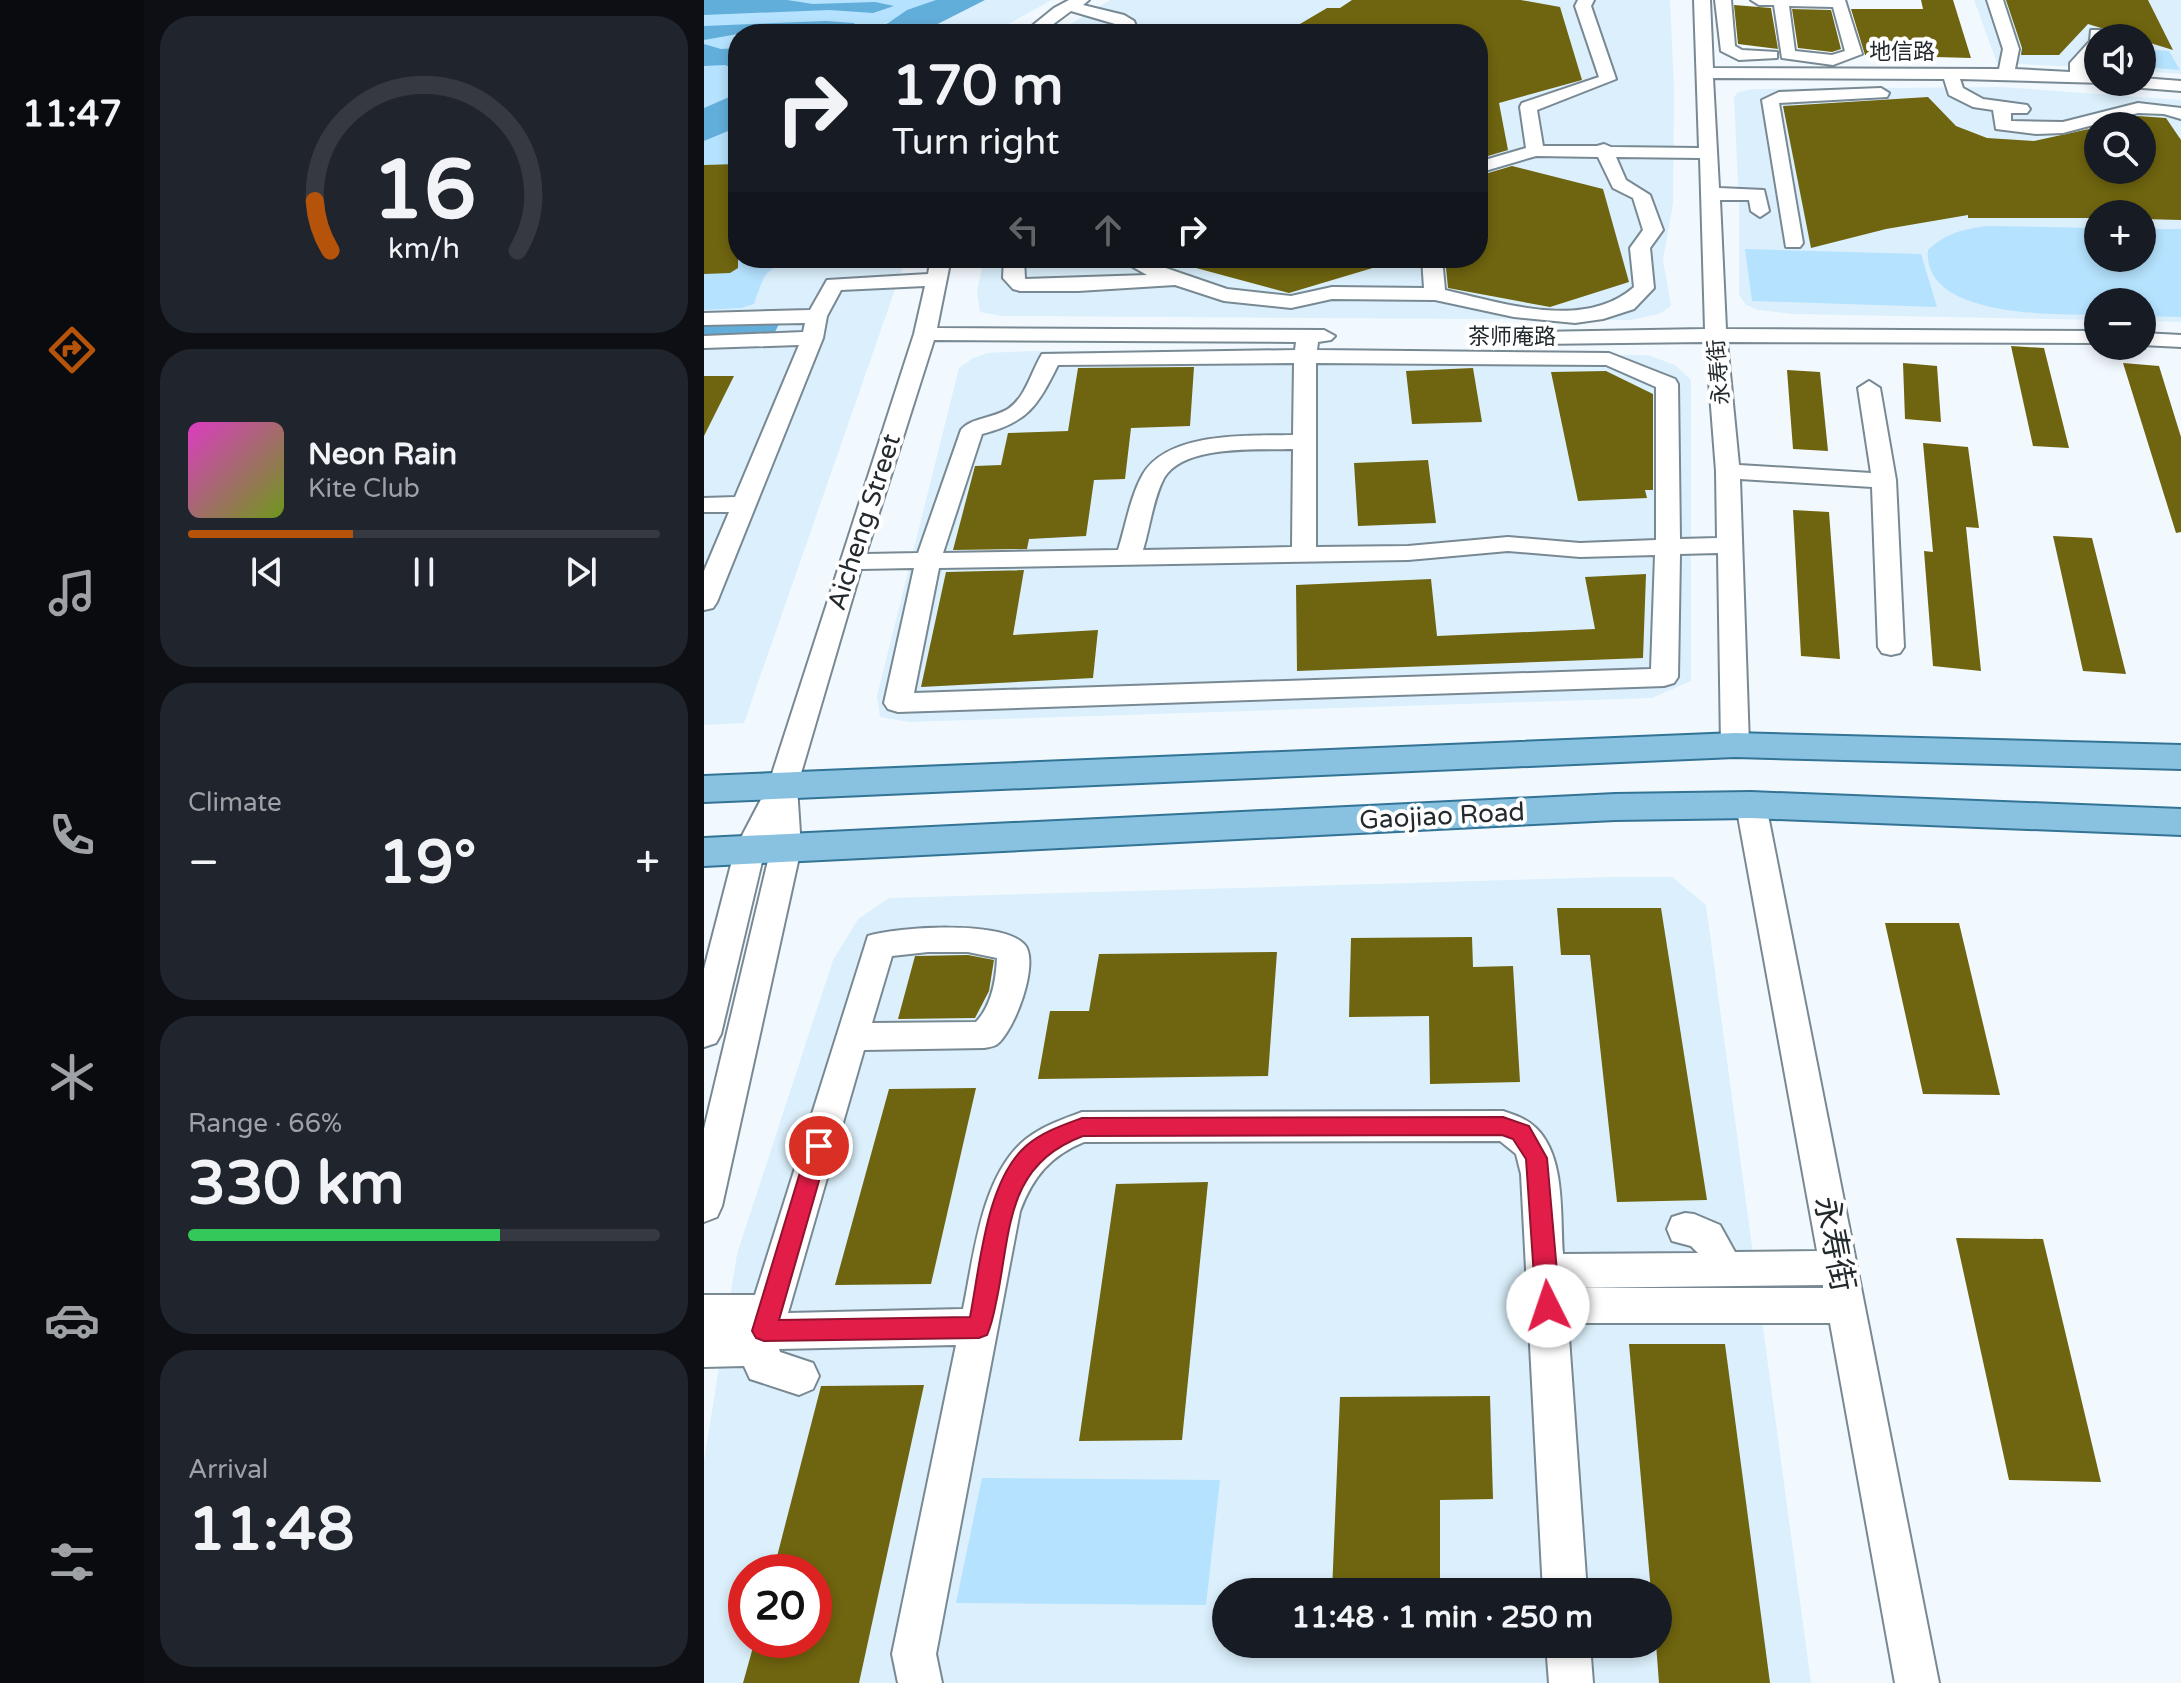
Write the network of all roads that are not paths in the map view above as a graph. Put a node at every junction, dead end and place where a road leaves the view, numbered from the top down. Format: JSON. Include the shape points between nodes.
{"nodes":[{"id":1,"x":1586,"y":0,"type":"edge"},
{"id":2,"x":1702,"y":0,"type":"edge"},
{"id":3,"x":1723,"y":0,"type":"edge"},
{"id":4,"x":1759,"y":0,"type":"edge"},
{"id":5,"x":1995,"y":0,"type":"edge"},
{"id":6,"x":1781,"y":1,"type":"edge"},
{"id":7,"x":1839,"y":2,"type":"edge"},
{"id":8,"x":1075,"y":3,"type":"edge"},
{"id":9,"x":1045,"y":24,"type":"edge"},
{"id":10,"x":1129,"y":24,"type":"edge"},
{"id":11,"x":1788,"y":55,"type":"junction"},
{"id":12,"x":2084,"y":57,"type":"edge"},
{"id":13,"x":1705,"y":73,"type":"junction"},
{"id":14,"x":2006,"y":74,"type":"junction"},
{"id":15,"x":2079,"y":78,"type":"junction"},
{"id":16,"x":2084,"y":78,"type":"edge"},
{"id":17,"x":2156,"y":84,"type":"edge"},
{"id":18,"x":1949,"y":86,"type":"junction"},
{"id":19,"x":2181,"y":86,"type":"edge"},
{"id":20,"x":1896,"y":93,"type":"dead end"},
{"id":21,"x":2103,"y":96,"type":"edge"},
{"id":22,"x":2002,"y":108,"type":"junction"},
{"id":23,"x":2069,"y":108,"type":"dead end"},
{"id":24,"x":2043,"y":110,"type":"dead end"},
{"id":25,"x":2181,"y":114,"type":"edge"},
{"id":26,"x":1604,"y":149,"type":"junction"},
{"id":27,"x":1535,"y":151,"type":"junction"},
{"id":28,"x":1708,"y":153,"type":"junction"},
{"id":29,"x":1488,"y":165,"type":"edge"},
{"id":30,"x":1710,"y":194,"type":"junction"},
{"id":31,"x":1785,"y":196,"type":"junction"},
{"id":32,"x":1793,"y":243,"type":"dead end"},
{"id":33,"x":840,"y":268,"type":"edge"},
{"id":34,"x":1014,"y":268,"type":"edge"},
{"id":35,"x":1146,"y":268,"type":"edge"},
{"id":36,"x":1433,"y":268,"type":"edge"},
{"id":37,"x":938,"y":269,"type":"edge"},
{"id":38,"x":1175,"y":279,"type":"junction"},
{"id":39,"x":834,"y":284,"type":"junction"},
{"id":40,"x":1435,"y":294,"type":"junction"},
{"id":41,"x":1224,"y":295,"type":"junction"},
{"id":42,"x":704,"y":319,"type":"edge"},
{"id":43,"x":815,"y":327,"type":"junction"},
{"id":44,"x":925,"y":334,"type":"junction"},
{"id":45,"x":1215,"y":335,"type":"junction"},
{"id":46,"x":2084,"y":337,"type":"edge"},
{"id":47,"x":1716,"y":338,"type":"junction"},
{"id":48,"x":2156,"y":340,"type":"edge"},
{"id":49,"x":2181,"y":341,"type":"edge"},
{"id":50,"x":704,"y":342,"type":"edge"},
{"id":51,"x":1307,"y":346,"type":"junction"},
{"id":52,"x":1869,"y":388,"type":"dead end"},
{"id":53,"x":1305,"y":442,"type":"junction"},
{"id":54,"x":1728,"y":471,"type":"junction"},
{"id":55,"x":1794,"y":477,"type":"junction"},
{"id":56,"x":1884,"y":480,"type":"junction"},
{"id":57,"x":1864,"y":496,"type":"dead end"},
{"id":58,"x":744,"y":504,"type":"junction"},
{"id":59,"x":704,"y":505,"type":"edge"},
{"id":60,"x":1728,"y":545,"type":"junction"},
{"id":61,"x":1668,"y":547,"type":"junction"},
{"id":62,"x":1304,"y":554,"type":"junction"},
{"id":63,"x":1129,"y":556,"type":"junction"},
{"id":64,"x":851,"y":562,"type":"junction"},
{"id":65,"x":928,"y":562,"type":"junction"},
{"id":66,"x":704,"y":602,"type":"edge"},
{"id":67,"x":1891,"y":647,"type":"dead end"},
{"id":68,"x":1735,"y":745,"type":"junction"},
{"id":69,"x":2181,"y":757,"type":"edge"},
{"id":70,"x":783,"y":786,"type":"junction"},
{"id":71,"x":704,"y":789,"type":"edge"},
{"id":72,"x":1751,"y":805,"type":"junction"},
{"id":73,"x":2181,"y":822,"type":"edge"},
{"id":74,"x":768,"y":848,"type":"junction"},
{"id":75,"x":704,"y":852,"type":"edge"},
{"id":76,"x":704,"y":1034,"type":"edge"},
{"id":77,"x":851,"y":1037,"type":"junction"},
{"id":78,"x":704,"y":1206,"type":"edge"},
{"id":79,"x":1685,"y":1229,"type":"dead end"},
{"id":80,"x":1721,"y":1268,"type":"junction"},
{"id":81,"x":1838,"y":1268,"type":"junction"},
{"id":82,"x":1547,"y":1289,"type":"junction"},
{"id":83,"x":1846,"y":1305,"type":"junction"},
{"id":84,"x":704,"y":1313,"type":"edge"},
{"id":85,"x":979,"y":1327,"type":"junction"},
{"id":86,"x":764,"y":1330,"type":"junction"},
{"id":87,"x":704,"y":1349,"type":"edge"},
{"id":88,"x":799,"y":1376,"type":"dead end"},
{"id":89,"x":1564,"y":1578,"type":"edge"},
{"id":90,"x":1569,"y":1658,"type":"edge"},
{"id":91,"x":920,"y":1683,"type":"edge"},
{"id":92,"x":1571,"y":1683,"type":"edge"},
{"id":93,"x":1917,"y":1683,"type":"edge"}],
"edges":[{"from":1,"to":27,"type":"street","via":[[1583,6],[1608,79],[1528,107]]},
{"from":2,"to":13,"type":"street","name":"永寿街"},
{"from":3,"to":11,"type":"street","via":[[1731,53]]},
{"from":4,"to":6,"type":"street"},
{"from":5,"to":14,"type":"street","via":[[2011,49]]},
{"from":6,"to":7,"type":"street"},
{"from":6,"to":11,"type":"street"},
{"from":7,"to":11,"type":"street","via":[[1854,54],[1833,60]]},
{"from":8,"to":9,"type":"street"},
{"from":8,"to":10,"type":"street"},
{"from":12,"to":15,"type":"street","via":[[2078,63]]},
{"from":13,"to":18,"type":"street","name":"地信路"},
{"from":13,"to":28,"type":"street","name":"永寿街"},
{"from":14,"to":15,"type":"street","name":"地信路"},
{"from":14,"to":18,"type":"street","name":"地信路"},
{"from":15,"to":16,"type":"street","name":"地信路"},
{"from":17,"to":19,"type":"street"},
{"from":18,"to":22,"type":"street","via":[[1979,103]]},
{"from":20,"to":31,"type":"street","via":[[1770,100]]},
{"from":21,"to":23,"type":"street","via":[[2095,103]]},
{"from":22,"to":24,"type":"street"},
{"from":22,"to":25,"type":"street","via":[[2002,125],[2034,129],[2070,127],[2128,107]]},
{"from":26,"to":27,"type":"street"},
{"from":26,"to":28,"type":"street"},
{"from":26,"to":40,"type":"street","via":[[1614,180],[1641,195],[1653,230],[1640,248],[1644,288],[1635,300],[1585,315],[1534,315]]},
{"from":27,"to":29,"type":"street"},
{"from":28,"to":30,"type":"street","name":"永寿街"},
{"from":30,"to":31,"type":"street","via":[[1758,202]]},
{"from":30,"to":47,"type":"street","name":"永寿街"},
{"from":31,"to":32,"type":"street"},
{"from":33,"to":39,"type":"street"},
{"from":34,"to":38,"type":"street","via":[[1013,278],[1020,285]]},
{"from":35,"to":38,"type":"street"},
{"from":36,"to":40,"type":"street"},
{"from":37,"to":39,"type":"street"},
{"from":37,"to":44,"type":"street","name":"Aicheng Street"},
{"from":38,"to":41,"type":"street"},
{"from":39,"to":43,"type":"street"},
{"from":40,"to":41,"type":"street","via":[[1332,293],[1291,302]]},
{"from":41,"to":45,"type":"street"},
{"from":42,"to":43,"type":"street"},
{"from":43,"to":50,"type":"street"},
{"from":43,"to":58,"type":"street"},
{"from":44,"to":45,"type":"street","name":"茶师庵路"},
{"from":44,"to":64,"type":"street","name":"Aicheng Street"},
{"from":45,"to":51,"type":"street","name":"茶师庵路"},
{"from":46,"to":47,"type":"street","name":"茶师庵路"},
{"from":47,"to":51,"type":"street","name":"茶师庵路"},
{"from":47,"to":54,"type":"street","name":"永寿街"},
{"from":48,"to":49,"type":"street"},
{"from":51,"to":53,"type":"street"},
{"from":51,"to":61,"type":"street","via":[[1609,359],[1667,384]]},
{"from":51,"to":65,"type":"street","via":[[1050,359],[1025,410],[972,430]]},
{"from":52,"to":56,"type":"street"},
{"from":53,"to":62,"type":"street"},
{"from":53,"to":63,"type":"street","via":[[1206,447],[1170,458],[1155,473]]},
{"from":54,"to":55,"type":"street"},
{"from":54,"to":60,"type":"street","name":"永寿街"},
{"from":55,"to":56,"type":"street"},
{"from":55,"to":57,"type":"street","via":[[1813,487]]},
{"from":56,"to":67,"type":"street"},
{"from":58,"to":59,"type":"street"},
{"from":58,"to":66,"type":"street"},
{"from":60,"to":61,"type":"street"},
{"from":60,"to":68,"type":"street","name":"永寿街"},
{"from":61,"to":62,"type":"street","via":[[1580,550],[1508,544],[1408,553]]},
{"from":61,"to":65,"type":"street","via":[[1664,677],[898,703]]},
{"from":62,"to":63,"type":"street"},
{"from":63,"to":65,"type":"street"},
{"from":64,"to":65,"type":"street"},
{"from":64,"to":70,"type":"street","name":"Aicheng Street"},
{"from":68,"to":69,"type":"main road"},
{"from":68,"to":70,"type":"main road"},
{"from":70,"to":71,"type":"main road"},
{"from":70,"to":74,"type":"street","name":"Aicheng Street"},
{"from":72,"to":73,"type":"main road","name":"Gaojiao Road"},
{"from":72,"to":74,"type":"main road","name":"Gaojiao Road"},
{"from":72,"to":81,"type":"street","name":"永寿街"},
{"from":74,"to":75,"type":"main road","name":"Gaojiao Road"},
{"from":74,"to":76,"type":"street","name":"Aicheng Street"},
{"from":74,"to":78,"type":"street","name":"Aicheng Street"},
{"from":77,"to":77,"type":"street","via":[[879,945],[993,942],[1013,952],[1001,1016],[984,1035]]},
{"from":77,"to":86,"type":"street"},
{"from":79,"to":80,"type":"street","via":[[1702,1230],[1715,1242]]},
{"from":80,"to":81,"type":"street"},
{"from":80,"to":82,"type":"street"},
{"from":81,"to":83,"type":"street","name":"永寿街"},
{"from":82,"to":83,"type":"street"},
{"from":82,"to":85,"type":"street","via":[[1536,1158],[1521,1133],[1503,1126],[1082,1127],[1034,1152],[1016,1173],[1002,1211]]},
{"from":82,"to":89,"type":"street"},
{"from":83,"to":93,"type":"street","name":"永寿街"},
{"from":84,"to":86,"type":"street"},
{"from":85,"to":86,"type":"street"},
{"from":85,"to":91,"type":"street","via":[[914,1654]]},
{"from":86,"to":87,"type":"street"},
{"from":86,"to":88,"type":"street","via":[[764,1366]]},
{"from":90,"to":92,"type":"street"}]}
